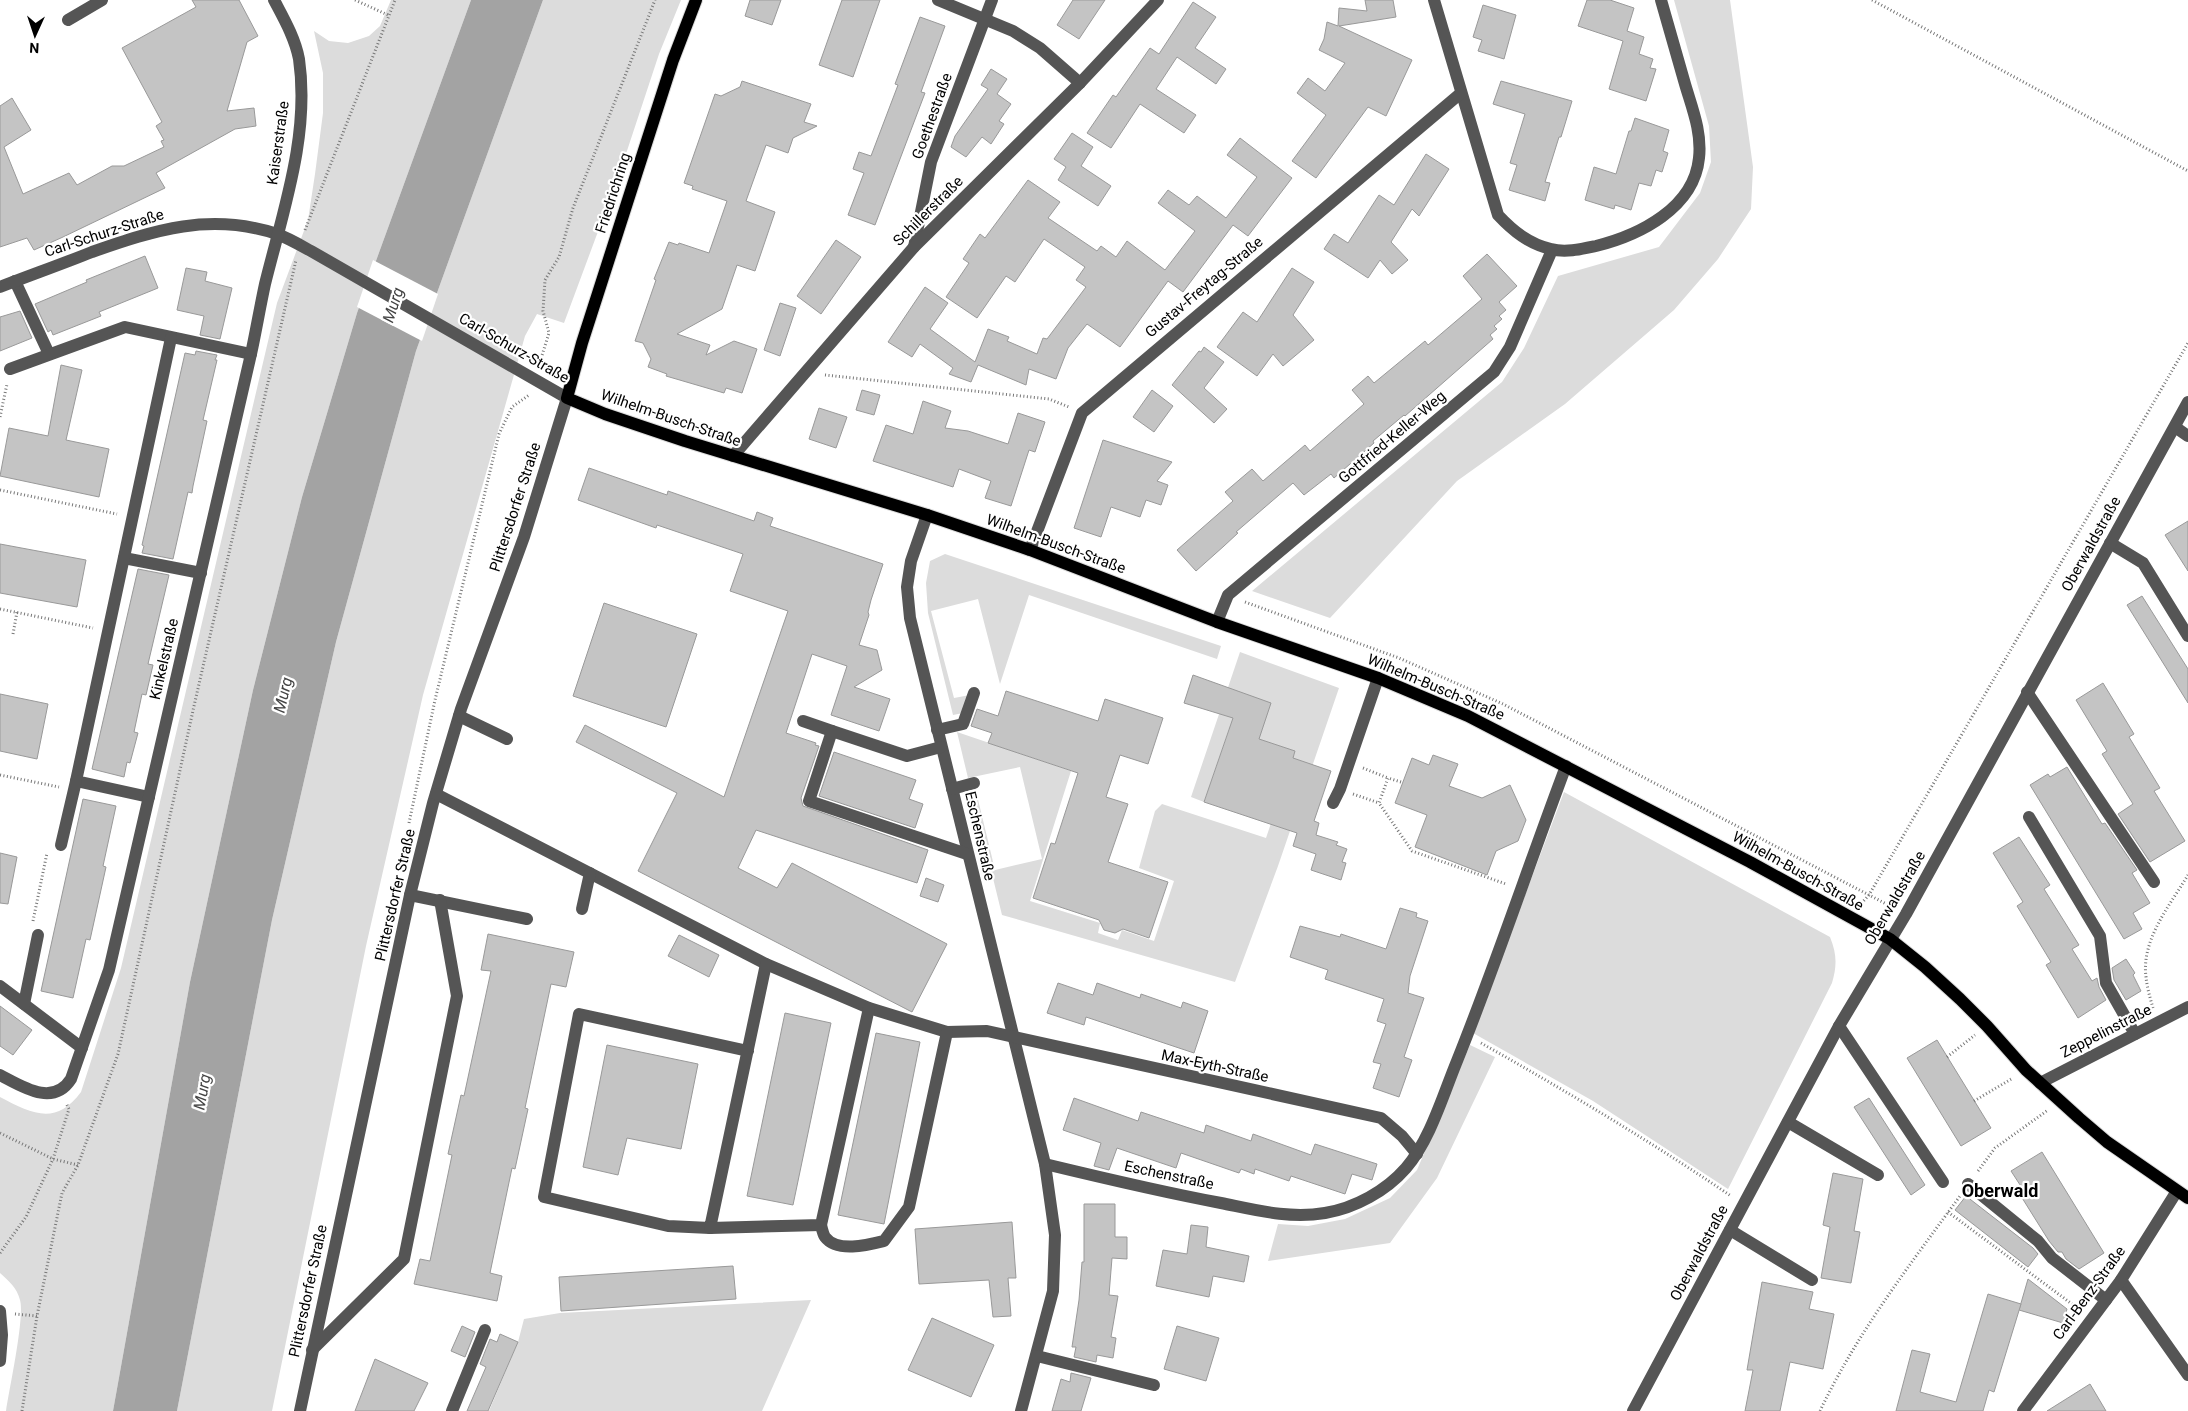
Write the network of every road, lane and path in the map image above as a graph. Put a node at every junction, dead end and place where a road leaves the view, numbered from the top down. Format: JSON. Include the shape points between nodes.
{"nodes":[{"id":1,"x":102,"y":0,"type":"edge"},
{"id":2,"x":274,"y":0,"type":"edge"},
{"id":3,"x":354,"y":0,"type":"edge"},
{"id":4,"x":395,"y":0,"type":"edge"},
{"id":5,"x":655,"y":0,"type":"edge"},
{"id":6,"x":696,"y":0,"type":"edge"},
{"id":7,"x":938,"y":0,"type":"edge"},
{"id":8,"x":992,"y":0,"type":"edge"},
{"id":9,"x":1158,"y":0,"type":"edge"},
{"id":10,"x":1434,"y":0,"type":"edge"},
{"id":11,"x":1660,"y":0,"type":"edge"},
{"id":12,"x":1872,"y":0,"type":"edge"},
{"id":13,"x":388,"y":15,"type":"junction"},
{"id":14,"x":986,"y":18,"type":"junction"},
{"id":15,"x":68,"y":20,"type":"dead end"},
{"id":16,"x":1080,"y":84,"type":"junction"},
{"id":17,"x":1461,"y":93,"type":"junction"},
{"id":18,"x":2188,"y":171,"type":"edge"},
{"id":19,"x":279,"y":235,"type":"junction"},
{"id":20,"x":914,"y":247,"type":"junction"},
{"id":21,"x":305,"y":248,"type":"junction"},
{"id":22,"x":1552,"y":250,"type":"junction"},
{"id":23,"x":15,"y":281,"type":"junction"},
{"id":24,"x":0,"y":287,"type":"edge"},
{"id":25,"x":543,"y":311,"type":"dead end"},
{"id":26,"x":171,"y":338,"type":"junction"},
{"id":27,"x":2188,"y":344,"type":"edge"},
{"id":28,"x":49,"y":354,"type":"junction"},
{"id":29,"x":251,"y":354,"type":"junction"},
{"id":30,"x":10,"y":369,"type":"joint"},
{"id":31,"x":805,"y":373,"type":"junction"},
{"id":32,"x":567,"y":398,"type":"junction"},
{"id":33,"x":2188,"y":402,"type":"edge"},
{"id":34,"x":1082,"y":413,"type":"junction"},
{"id":35,"x":0,"y":417,"type":"edge"},
{"id":36,"x":2175,"y":427,"type":"junction"},
{"id":37,"x":2188,"y":436,"type":"edge"},
{"id":38,"x":733,"y":456,"type":"junction"},
{"id":39,"x":0,"y":490,"type":"edge"},
{"id":40,"x":927,"y":515,"type":"junction"},
{"id":41,"x":133,"y":518,"type":"junction"},
{"id":42,"x":2110,"y":543,"type":"junction"},
{"id":43,"x":1030,"y":550,"type":"junction"},
{"id":44,"x":124,"y":558,"type":"junction"},
{"id":45,"x":201,"y":573,"type":"junction"},
{"id":46,"x":1228,"y":595,"type":"junction"},
{"id":47,"x":0,"y":609,"type":"edge"},
{"id":48,"x":17,"y":612,"type":"junction"},
{"id":49,"x":1217,"y":622,"type":"junction"},
{"id":50,"x":109,"y":631,"type":"junction"},
{"id":51,"x":13,"y":634,"type":"dead end"},
{"id":52,"x":2188,"y":636,"type":"edge"},
{"id":53,"x":1378,"y":678,"type":"junction"},
{"id":54,"x":2027,"y":692,"type":"junction"},
{"id":55,"x":974,"y":693,"type":"dead end"},
{"id":56,"x":459,"y":716,"type":"junction"},
{"id":57,"x":803,"y":721,"type":"dead end"},
{"id":58,"x":832,"y":730,"type":"junction"},
{"id":59,"x":937,"y":730,"type":"junction"},
{"id":60,"x":507,"y":739,"type":"dead end"},
{"id":61,"x":942,"y":747,"type":"junction"},
{"id":62,"x":1349,"y":763,"type":"junction"},
{"id":63,"x":1566,"y":766,"type":"junction"},
{"id":64,"x":0,"y":775,"type":"edge"},
{"id":65,"x":1388,"y":778,"type":"junction"},
{"id":66,"x":1401,"y":782,"type":"dead end"},
{"id":67,"x":974,"y":783,"type":"dead end"},
{"id":68,"x":75,"y":786,"type":"junction"},
{"id":69,"x":952,"y":789,"type":"junction"},
{"id":70,"x":1340,"y":789,"type":"junction"},
{"id":71,"x":436,"y":794,"type":"junction"},
{"id":72,"x":149,"y":797,"type":"junction"},
{"id":73,"x":1333,"y":803,"type":"dead end"},
{"id":74,"x":1379,"y":803,"type":"junction"},
{"id":75,"x":2029,"y":817,"type":"dead end"},
{"id":76,"x":62,"y":845,"type":"joint"},
{"id":77,"x":967,"y":854,"type":"junction"},
{"id":78,"x":590,"y":873,"type":"junction"},
{"id":79,"x":2188,"y":875,"type":"edge"},
{"id":80,"x":2154,"y":882,"type":"dead end"},
{"id":81,"x":1521,"y":890,"type":"junction"},
{"id":82,"x":410,"y":895,"type":"junction"},
{"id":83,"x":1869,"y":895,"type":"junction"},
{"id":84,"x":440,"y":900,"type":"junction"},
{"id":85,"x":582,"y":908,"type":"dead end"},
{"id":86,"x":1906,"y":914,"type":"junction"},
{"id":87,"x":1849,"y":918,"type":"junction"},
{"id":88,"x":527,"y":919,"type":"dead end"},
{"id":89,"x":38,"y":935,"type":"joint"},
{"id":90,"x":1890,"y":939,"type":"junction"},
{"id":91,"x":766,"y":964,"type":"junction"},
{"id":92,"x":0,"y":986,"type":"edge"},
{"id":93,"x":24,"y":1004,"type":"junction"},
{"id":94,"x":2188,"y":1007,"type":"edge"},
{"id":95,"x":869,"y":1008,"type":"junction"},
{"id":96,"x":2156,"y":1023,"type":"junction"},
{"id":97,"x":1839,"y":1026,"type":"junction"},
{"id":98,"x":1987,"y":1026,"type":"junction"},
{"id":99,"x":947,"y":1032,"type":"junction"},
{"id":100,"x":2135,"y":1034,"type":"junction"},
{"id":101,"x":1467,"y":1035,"type":"junction"},
{"id":102,"x":1015,"y":1039,"type":"junction"},
{"id":103,"x":82,"y":1048,"type":"junction"},
{"id":104,"x":748,"y":1051,"type":"junction"},
{"id":105,"x":1947,"y":1057,"type":"dead end"},
{"id":106,"x":2026,"y":1070,"type":"junction"},
{"id":107,"x":0,"y":1076,"type":"edge"},
{"id":108,"x":2040,"y":1083,"type":"junction"},
{"id":109,"x":64,"y":1088,"type":"junction"},
{"id":110,"x":1974,"y":1101,"type":"dead end"},
{"id":111,"x":2060,"y":1102,"type":"junction"},
{"id":112,"x":1788,"y":1122,"type":"junction"},
{"id":113,"x":0,"y":1133,"type":"edge"},
{"id":114,"x":1417,"y":1154,"type":"junction"},
{"id":115,"x":53,"y":1159,"type":"junction"},
{"id":116,"x":1045,"y":1164,"type":"junction"},
{"id":117,"x":78,"y":1166,"type":"junction"},
{"id":118,"x":1878,"y":1176,"type":"dead end"},
{"id":119,"x":1943,"y":1182,"type":"dead end"},
{"id":120,"x":1968,"y":1184,"type":"junction"},
{"id":121,"x":2183,"y":1195,"type":"edge"},
{"id":122,"x":1743,"y":1205,"type":"junction"},
{"id":123,"x":1948,"y":1212,"type":"junction"},
{"id":124,"x":821,"y":1226,"type":"junction"},
{"id":125,"x":710,"y":1228,"type":"junction"},
{"id":126,"x":1730,"y":1230,"type":"junction"},
{"id":127,"x":0,"y":1251,"type":"edge"},
{"id":128,"x":1812,"y":1280,"type":"dead end"},
{"id":129,"x":2121,"y":1280,"type":"junction"},
{"id":130,"x":2106,"y":1300,"type":"junction"},
{"id":131,"x":0,"y":1311,"type":"edge"},
{"id":132,"x":2092,"y":1319,"type":"junction"},
{"id":133,"x":485,"y":1330,"type":"dead end"},
{"id":134,"x":312,"y":1350,"type":"junction"},
{"id":135,"x":1037,"y":1356,"type":"junction"},
{"id":136,"x":0,"y":1361,"type":"edge"},
{"id":137,"x":2188,"y":1375,"type":"edge"},
{"id":138,"x":1154,"y":1385,"type":"dead end"},
{"id":139,"x":2028,"y":1409,"type":"edge"},
{"id":140,"x":22,"y":1411,"type":"edge"},
{"id":141,"x":300,"y":1411,"type":"edge"},
{"id":142,"x":452,"y":1411,"type":"edge"},
{"id":143,"x":1021,"y":1411,"type":"edge"},
{"id":144,"x":1633,"y":1411,"type":"edge"},
{"id":145,"x":1820,"y":1411,"type":"edge"}],
"edges":[{"from":1,"to":15,"type":"street"},
{"from":2,"to":19,"type":"street","name":"Kaiserstraße","via":[[292,34],[302,87],[301,120]]},
{"from":3,"to":13,"type":"path"},
{"from":4,"to":13,"type":"path"},
{"from":5,"to":25,"type":"path","via":[[574,208],[560,257],[545,280]]},
{"from":6,"to":32,"type":"main road","name":"Friedrichring","via":[[673,60]]},
{"from":7,"to":14,"type":"street"},
{"from":8,"to":14,"type":"street","name":"Goethestraße"},
{"from":9,"to":16,"type":"street","name":"Schillerstraße"},
{"from":10,"to":17,"type":"street"},
{"from":11,"to":22,"type":"street","via":[[1699,132],[1700,158],[1692,184],[1665,214],[1640,231],[1580,249]]},
{"from":12,"to":18,"type":"path"},
{"from":13,"to":21,"type":"path"},
{"from":14,"to":16,"type":"street","via":[[1040,48]]},
{"from":14,"to":20,"type":"street","name":"Goethestraße","via":[[931,162]]},
{"from":16,"to":20,"type":"street","name":"Schillerstraße"},
{"from":17,"to":22,"type":"street","via":[[1498,215],[1513,232]]},
{"from":17,"to":34,"type":"street","name":"Gustav-Freytag-Straße"},
{"from":19,"to":21,"type":"street","name":"Carl-Schurz-Straße"},
{"from":19,"to":23,"type":"street","name":"Carl-Schurz-Straße","via":[[235,225],[206,223],[179,226],[143,234]]},
{"from":19,"to":29,"type":"street","name":"Kinkelstraße"},
{"from":20,"to":31,"type":"street","name":"Schillerstraße"},
{"from":21,"to":32,"type":"street","name":"Carl-Schurz-Straße"},
{"from":21,"to":117,"type":"path","via":[[196,696],[118,1054]]},
{"from":22,"to":46,"type":"street","name":"Gottfried-Keller-Weg","via":[[1510,347],[1494,372]]},
{"from":23,"to":24,"type":"street","name":"Carl-Schurz-Straße"},
{"from":23,"to":28,"type":"street"},
{"from":26,"to":28,"type":"street","via":[[125,328]]},
{"from":26,"to":29,"type":"street"},
{"from":26,"to":41,"type":"street"},
{"from":27,"to":83,"type":"path"},
{"from":28,"to":30,"type":"street"},
{"from":29,"to":45,"type":"street","name":"Kinkelstraße"},
{"from":30,"to":35,"type":"path"},
{"from":31,"to":34,"type":"path","via":[[1049,399]]},
{"from":31,"to":38,"type":"street","name":"Schillerstraße"},
{"from":32,"to":38,"type":"main road","name":"Wilhelm-Busch-Straße","via":[[605,414]]},
{"from":32,"to":56,"type":"street","name":"Plittersdorfer Straße","via":[[524,537]]},
{"from":33,"to":36,"type":"street","name":"Oberwaldstraße"},
{"from":34,"to":43,"type":"street","name":"Gustav-Freytag-Straße"},
{"from":36,"to":37,"type":"street"},
{"from":36,"to":42,"type":"street","name":"Oberwaldstraße"},
{"from":38,"to":40,"type":"main road","name":"Wilhelm-Busch-Straße"},
{"from":39,"to":41,"type":"path"},
{"from":40,"to":43,"type":"main road","name":"Wilhelm-Busch-Straße"},
{"from":40,"to":59,"type":"street","name":"Eschenstraße","via":[[911,561],[907,587],[910,618]]},
{"from":41,"to":44,"type":"street"},
{"from":42,"to":52,"type":"street","via":[[2143,563]]},
{"from":42,"to":54,"type":"street","name":"Oberwaldstraße"},
{"from":43,"to":49,"type":"main road","name":"Wilhelm-Busch-Straße"},
{"from":44,"to":45,"type":"street"},
{"from":44,"to":50,"type":"street"},
{"from":45,"to":72,"type":"street","name":"Kinkelstraße"},
{"from":46,"to":49,"type":"street","name":"Gottfried-Keller-Weg"},
{"from":46,"to":83,"type":"path","via":[[1399,658],[1504,704]]},
{"from":47,"to":48,"type":"path"},
{"from":48,"to":50,"type":"path"},
{"from":48,"to":51,"type":"path"},
{"from":49,"to":53,"type":"main road","name":"Wilhelm-Busch-Straße"},
{"from":50,"to":68,"type":"street"},
{"from":53,"to":62,"type":"street"},
{"from":53,"to":63,"type":"main road","name":"Wilhelm-Busch-Straße","via":[[1468,716]]},
{"from":54,"to":80,"type":"street"},
{"from":54,"to":86,"type":"street","name":"Oberwaldstraße"},
{"from":55,"to":59,"type":"street","via":[[963,724]]},
{"from":56,"to":60,"type":"street"},
{"from":56,"to":71,"type":"street","name":"Plittersdorfer Straße"},
{"from":57,"to":58,"type":"street"},
{"from":58,"to":61,"type":"street","via":[[907,756]]},
{"from":58,"to":77,"type":"street","via":[[809,801]]},
{"from":59,"to":61,"type":"street","name":"Eschenstraße"},
{"from":61,"to":69,"type":"street","name":"Eschenstraße"},
{"from":62,"to":65,"type":"path"},
{"from":62,"to":70,"type":"street"},
{"from":63,"to":81,"type":"street","name":"Eschenstraße"},
{"from":63,"to":87,"type":"main road","name":"Wilhelm-Busch-Straße"},
{"from":64,"to":68,"type":"path"},
{"from":65,"to":66,"type":"path"},
{"from":65,"to":74,"type":"path"},
{"from":67,"to":69,"type":"street"},
{"from":68,"to":72,"type":"street"},
{"from":68,"to":76,"type":"street"},
{"from":69,"to":77,"type":"street","name":"Eschenstraße"},
{"from":70,"to":73,"type":"street"},
{"from":70,"to":74,"type":"path"},
{"from":71,"to":78,"type":"street","name":"Max-Eyth-Straße"},
{"from":71,"to":82,"type":"street","name":"Plittersdorfer Straße"},
{"from":72,"to":103,"type":"street","name":"Kinkelstraße","via":[[109,970]]},
{"from":74,"to":81,"type":"path","via":[[1412,851]]},
{"from":75,"to":100,"type":"street","via":[[2100,936],[2106,983]]},
{"from":76,"to":89,"type":"path","via":[[49,843],[31,934]]},
{"from":77,"to":102,"type":"street","name":"Eschenstraße"},
{"from":78,"to":85,"type":"street"},
{"from":78,"to":91,"type":"street","name":"Max-Eyth-Straße"},
{"from":79,"to":96,"type":"path","via":[[2154,931],[2147,954],[2145,976]]},
{"from":81,"to":101,"type":"street","name":"Eschenstraße"},
{"from":82,"to":84,"type":"street"},
{"from":82,"to":134,"type":"street","name":"Plittersdorfer Straße"},
{"from":83,"to":86,"type":"path"},
{"from":83,"to":87,"type":"path"},
{"from":84,"to":88,"type":"street"},
{"from":84,"to":134,"type":"street","via":[[457,996],[404,1259]]},
{"from":86,"to":90,"type":"street","name":"Oberwaldstraße"},
{"from":87,"to":90,"type":"main road","name":"Wilhelm-Busch-Straße"},
{"from":89,"to":93,"type":"street"},
{"from":90,"to":97,"type":"street","name":"Oberwaldstraße"},
{"from":90,"to":98,"type":"main road","name":"Wilhelm-Busch-Straße","via":[[1925,967]]},
{"from":91,"to":95,"type":"street","name":"Max-Eyth-Straße"},
{"from":91,"to":104,"type":"street"},
{"from":92,"to":93,"type":"street"},
{"from":93,"to":103,"type":"street"},
{"from":94,"to":96,"type":"street","name":"Zeppelinstraße"},
{"from":95,"to":99,"type":"street","name":"Max-Eyth-Straße"},
{"from":95,"to":124,"type":"street"},
{"from":96,"to":100,"type":"street","name":"Zeppelinstraße"},
{"from":97,"to":112,"type":"street","name":"Oberwaldstraße"},
{"from":97,"to":119,"type":"street"},
{"from":98,"to":105,"type":"path"},
{"from":98,"to":106,"type":"main road","name":"Wilhelm-Busch-Straße"},
{"from":99,"to":102,"type":"street","name":"Max-Eyth-Straße","via":[[987,1031]]},
{"from":99,"to":124,"type":"street","via":[[909,1207],[884,1241],[855,1247],[834,1244],[825,1237]]},
{"from":100,"to":108,"type":"street","name":"Zeppelinstraße"},
{"from":101,"to":114,"type":"street","name":"Eschenstraße"},
{"from":101,"to":122,"type":"path","via":[[1668,1153]]},
{"from":102,"to":114,"type":"street","name":"Max-Eyth-Straße","via":[[1381,1118]]},
{"from":102,"to":116,"type":"street","name":"Eschenstraße"},
{"from":103,"to":109,"type":"street","name":"Kinkelstraße","via":[[71,1079]]},
{"from":104,"to":125,"type":"street"},
{"from":104,"to":125,"type":"street","via":[[579,1014],[544,1197],[668,1226]]},
{"from":106,"to":108,"type":"main road","name":"Wilhelm-Busch-Straße"},
{"from":106,"to":110,"type":"path"},
{"from":107,"to":109,"type":"street","via":[[38,1093],[53,1094]]},
{"from":108,"to":111,"type":"main road","name":"Wilhelm-Busch-Straße"},
{"from":109,"to":115,"type":"path","via":[[69,1109]]},
{"from":111,"to":120,"type":"path","via":[[1995,1148]]},
{"from":111,"to":121,"type":"main road","name":"Wilhelm-Busch-Straße","via":[[2107,1142]]},
{"from":112,"to":118,"type":"street"},
{"from":112,"to":122,"type":"street","name":"Oberwaldstraße"},
{"from":113,"to":115,"type":"path"},
{"from":114,"to":116,"type":"street","name":"Eschenstraße","via":[[1385,1187],[1358,1203],[1326,1213],[1287,1216]]},
{"from":115,"to":117,"type":"path"},
{"from":115,"to":127,"type":"path","via":[[26,1217]]},
{"from":116,"to":135,"type":"street","name":"Eschenstraße","via":[[1055,1235],[1053,1291]]},
{"from":117,"to":140,"type":"path","via":[[62,1193]]},
{"from":120,"to":123,"type":"path"},
{"from":120,"to":130,"type":"street","via":[[2038,1241],[2052,1258]]},
{"from":121,"to":129,"type":"street","name":"Carl-Benz-Straße"},
{"from":122,"to":126,"type":"street","name":"Oberwaldstraße"},
{"from":123,"to":132,"type":"path"},
{"from":123,"to":145,"type":"path","via":[[1878,1308]]},
{"from":124,"to":125,"type":"street"},
{"from":126,"to":128,"type":"street"},
{"from":126,"to":144,"type":"street","name":"Oberwaldstraße"},
{"from":129,"to":130,"type":"street","name":"Carl-Benz-Straße"},
{"from":129,"to":137,"type":"street"},
{"from":130,"to":132,"type":"street","name":"Carl-Benz-Straße"},
{"from":131,"to":136,"type":"street"},
{"from":132,"to":139,"type":"street","name":"Carl-Benz-Straße"},
{"from":133,"to":142,"type":"street"},
{"from":134,"to":141,"type":"street","name":"Plittersdorfer Straße"},
{"from":135,"to":138,"type":"street"},
{"from":135,"to":143,"type":"street","name":"Eschenstraße"}]}
